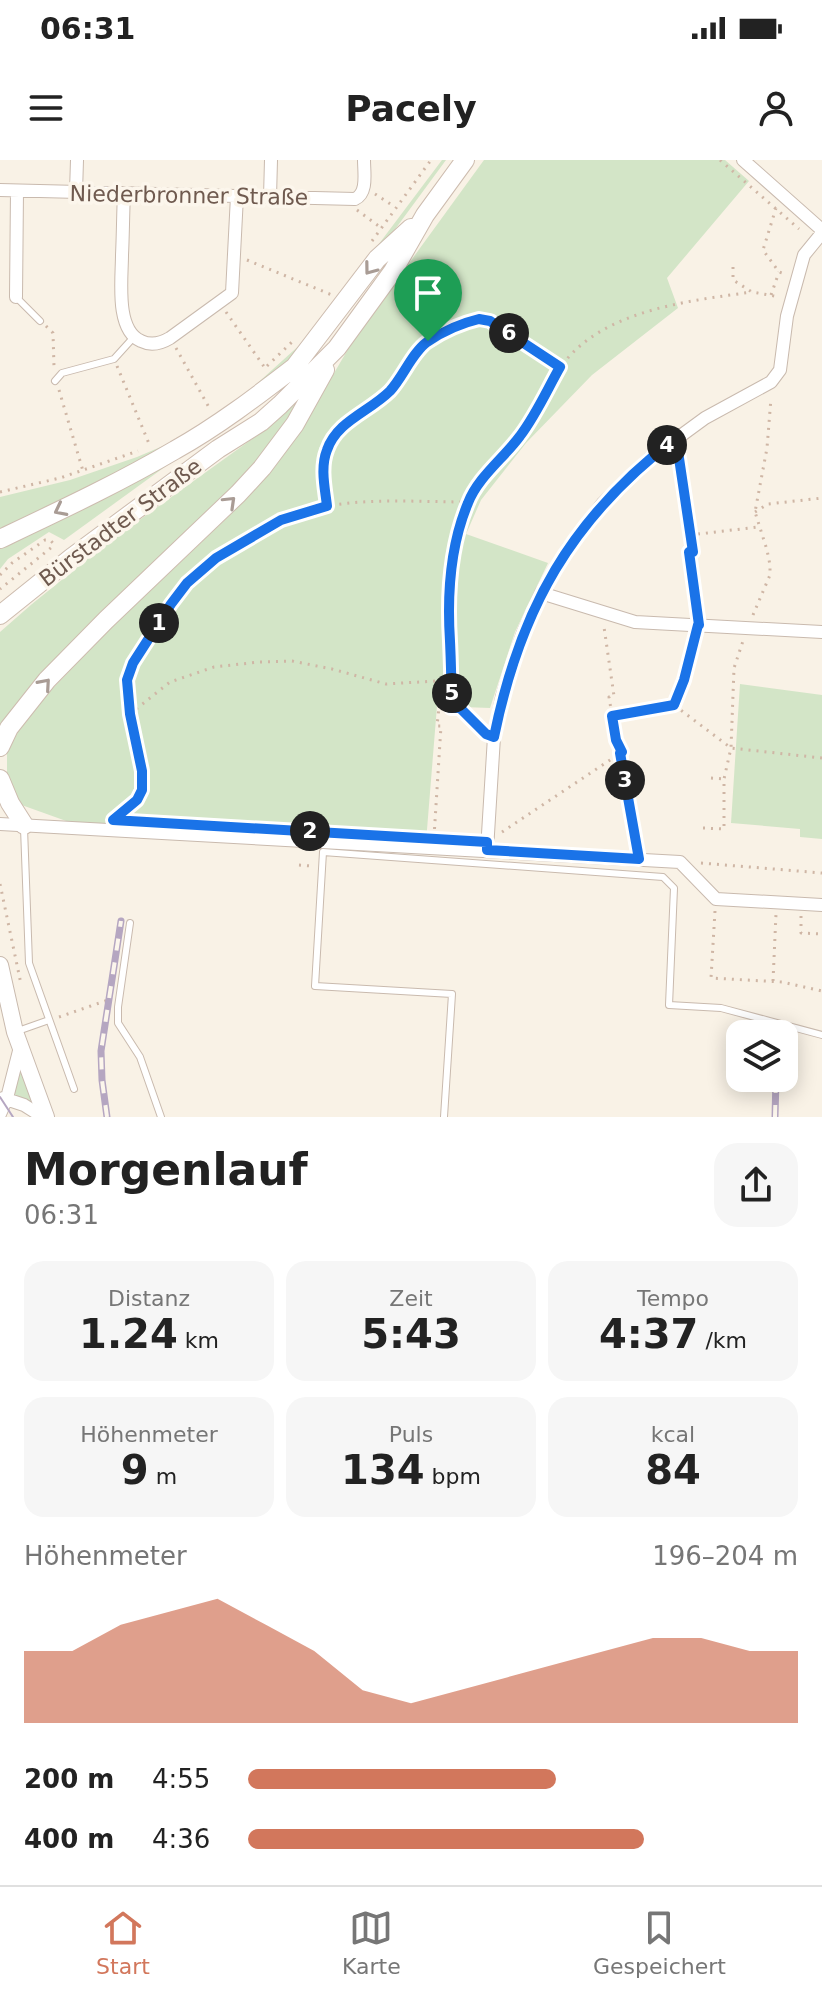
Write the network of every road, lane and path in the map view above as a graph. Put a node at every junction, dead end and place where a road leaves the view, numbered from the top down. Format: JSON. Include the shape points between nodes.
{"nodes":[{"id":1,"x":77,"y":160,"type":"edge"},
{"id":2,"x":271,"y":160,"type":"edge"},
{"id":3,"x":364,"y":160,"type":"edge"},
{"id":4,"x":431,"y":160,"type":"edge"},
{"id":5,"x":465,"y":160,"type":"edge"},
{"id":6,"x":720,"y":160,"type":"edge"},
{"id":7,"x":743,"y":160,"type":"edge"},
{"id":8,"x":0,"y":190,"type":"edge"},
{"id":9,"x":17,"y":191,"type":"junction"},
{"id":10,"x":76,"y":192,"type":"junction"},
{"id":11,"x":124,"y":193,"type":"junction"},
{"id":12,"x":358,"y":195,"type":"junction"},
{"id":13,"x":237,"y":196,"type":"junction"},
{"id":14,"x":270,"y":197,"type":"junction"},
{"id":15,"x":396,"y":208,"type":"junction"},
{"id":16,"x":776,"y":208,"type":"junction"},
{"id":17,"x":425,"y":215,"type":"junction"},
{"id":18,"x":382,"y":227,"type":"junction"},
{"id":19,"x":820,"y":235,"type":"edge"},
{"id":20,"x":365,"y":250,"type":"dead end"},
{"id":21,"x":235,"y":259,"type":"junction"},
{"id":22,"x":733,"y":267,"type":"dead end"},
{"id":23,"x":779,"y":272,"type":"junction"},
{"id":24,"x":797,"y":278,"type":"junction"},
{"id":25,"x":752,"y":292,"type":"junction"},
{"id":26,"x":332,"y":295,"type":"dead end"},
{"id":27,"x":771,"y":295,"type":"junction"},
{"id":28,"x":16,"y":297,"type":"joint"},
{"id":29,"x":790,"y":298,"type":"junction"},
{"id":30,"x":220,"y":303,"type":"junction"},
{"id":31,"x":40,"y":321,"type":"joint"},
{"id":32,"x":133,"y":338,"type":"junction"},
{"id":33,"x":170,"y":338,"type":"junction"},
{"id":34,"x":293,"y":341,"type":"dead end"},
{"id":35,"x":337,"y":348,"type":"junction"},
{"id":36,"x":114,"y":359,"type":"junction"},
{"id":37,"x":296,"y":366,"type":"junction"},
{"id":38,"x":560,"y":367,"type":"junction"},
{"id":39,"x":55,"y":381,"type":"junction"},
{"id":40,"x":221,"y":405,"type":"dead end"},
{"id":41,"x":676,"y":438,"type":"junction"},
{"id":42,"x":150,"y":446,"type":"dead end"},
{"id":43,"x":218,"y":449,"type":"junction"},
{"id":44,"x":139,"y":451,"type":"dead end"},
{"id":45,"x":83,"y":471,"type":"junction"},
{"id":46,"x":0,"y":492,"type":"edge"},
{"id":47,"x":822,"y":498,"type":"edge"},
{"id":48,"x":468,"y":502,"type":"junction"},
{"id":49,"x":327,"y":506,"type":"junction"},
{"id":50,"x":755,"y":512,"type":"dead end"},
{"id":51,"x":759,"y":526,"type":"dead end"},
{"id":52,"x":690,"y":535,"type":"junction"},
{"id":53,"x":0,"y":539,"type":"edge"},
{"id":54,"x":0,"y":575,"type":"edge"},
{"id":55,"x":0,"y":589,"type":"edge"},
{"id":56,"x":541,"y":593,"type":"junction"},
{"id":57,"x":602,"y":613,"type":"junction"},
{"id":58,"x":0,"y":615,"type":"edge"},
{"id":59,"x":699,"y":625,"type":"junction"},
{"id":60,"x":822,"y":632,"type":"edge"},
{"id":61,"x":453,"y":680,"type":"junction"},
{"id":62,"x":674,"y":705,"type":"junction"},
{"id":63,"x":451,"y":708,"type":"junction"},
{"id":64,"x":130,"y":714,"type":"junction"},
{"id":65,"x":612,"y":716,"type":"junction"},
{"id":66,"x":494,"y":737,"type":"junction"},
{"id":67,"x":0,"y":747,"type":"edge"},
{"id":68,"x":620,"y":753,"type":"junction"},
{"id":69,"x":822,"y":758,"type":"edge"},
{"id":70,"x":711,"y":778,"type":"dead end"},
{"id":71,"x":0,"y":779,"type":"edge"},
{"id":72,"x":724,"y":779,"type":"dead end"},
{"id":73,"x":128,"y":821,"type":"dead end"},
{"id":74,"x":0,"y":824,"type":"edge"},
{"id":75,"x":24,"y":825,"type":"junction"},
{"id":76,"x":434,"y":838,"type":"dead end"},
{"id":77,"x":487,"y":846,"type":"junction"},
{"id":78,"x":639,"y":859,"type":"junction"},
{"id":79,"x":701,"y":863,"type":"dead end"},
{"id":80,"x":299,"y":865,"type":"dead end"},
{"id":81,"x":306,"y":866,"type":"dead end"},
{"id":82,"x":822,"y":873,"type":"edge"},
{"id":83,"x":0,"y":884,"type":"edge"},
{"id":84,"x":716,"y":899,"type":"junction"},
{"id":85,"x":776,"y":902,"type":"junction"},
{"id":86,"x":802,"y":904,"type":"junction"},
{"id":87,"x":822,"y":905,"type":"edge"},
{"id":88,"x":130,"y":923,"type":"dead end"},
{"id":89,"x":822,"y":934,"type":"edge"},
{"id":90,"x":0,"y":965,"type":"edge"},
{"id":91,"x":773,"y":981,"type":"junction"},
{"id":92,"x":21,"y":985,"type":"dead end"},
{"id":93,"x":822,"y":991,"type":"edge"},
{"id":94,"x":119,"y":996,"type":"junction"},
{"id":95,"x":49,"y":1020,"type":"junction"},
{"id":96,"x":822,"y":1035,"type":"edge"},
{"id":97,"x":18,"y":1040,"type":"junction"},
{"id":98,"x":74,"y":1089,"type":"dead end"},
{"id":99,"x":4,"y":1098,"type":"edge"},
{"id":100,"x":0,"y":1114,"type":"edge"},
{"id":101,"x":44,"y":1117,"type":"edge"},
{"id":102,"x":161,"y":1117,"type":"edge"},
{"id":103,"x":444,"y":1117,"type":"edge"}],
"edges":[{"from":1,"to":10,"type":"street"},
{"from":2,"to":14,"type":"street"},
{"from":3,"to":12,"type":"street"},
{"from":4,"to":15,"type":"path"},
{"from":5,"to":17,"type":"main road","name":"Bürstadter Straße"},
{"from":6,"to":16,"type":"path"},
{"from":7,"to":19,"type":"street"},
{"from":8,"to":9,"type":"street","name":"Niederbronner Straße"},
{"from":9,"to":10,"type":"street","name":"Niederbronner Straße"},
{"from":9,"to":28,"type":"street"},
{"from":10,"to":11,"type":"street","name":"Niederbronner Straße"},
{"from":11,"to":13,"type":"street","name":"Niederbronner Straße"},
{"from":11,"to":32,"type":"street","via":[[121,301]]},
{"from":12,"to":14,"type":"street","name":"Niederbronner Straße"},
{"from":12,"to":15,"type":"path","via":[[369,190]]},
{"from":12,"to":18,"type":"path","via":[[349,204]]},
{"from":13,"to":14,"type":"street","name":"Niederbronner Straße"},
{"from":13,"to":21,"type":"street"},
{"from":15,"to":18,"type":"path"},
{"from":16,"to":19,"type":"path"},
{"from":16,"to":23,"type":"path","via":[[763,250]]},
{"from":17,"to":35,"type":"main road","name":"Bürstadter Straße","via":[[393,271]]},
{"from":17,"to":37,"type":"main road","name":"Bürstadter Straße","one_way":true,"via":[[377,259]]},
{"from":18,"to":20,"type":"path"},
{"from":19,"to":24,"type":"street","via":[[804,255]]},
{"from":21,"to":26,"type":"path"},
{"from":21,"to":30,"type":"street","via":[[232,293]]},
{"from":22,"to":25,"type":"path","via":[[733,280]]},
{"from":23,"to":24,"type":"path"},
{"from":23,"to":27,"type":"path"},
{"from":24,"to":29,"type":"street"},
{"from":25,"to":27,"type":"path"},
{"from":25,"to":38,"type":"path","via":[[684,302],[627,318],[581,344]]},
{"from":27,"to":29,"type":"path"},
{"from":28,"to":31,"type":"lane"},
{"from":29,"to":41,"type":"street","via":[[780,370],[771,382]]},
{"from":30,"to":33,"type":"street"},
{"from":30,"to":34,"type":"path","via":[[265,368]]},
{"from":31,"to":39,"type":"path","via":[[53,333]]},
{"from":32,"to":33,"type":"street","via":[[147,344]]},
{"from":32,"to":36,"type":"lane"},
{"from":33,"to":40,"type":"path","via":[[211,412]]},
{"from":35,"to":43,"type":"main road","name":"Bürstadter Straße","via":[[261,422]]},
{"from":67,"to":35,"type":"main road","one_way":true,"via":[[47,680],[262,468],[295,424]]},
{"from":36,"to":39,"type":"lane","via":[[62,373]]},
{"from":36,"to":42,"type":"path"},
{"from":37,"to":43,"type":"main road","name":"Bürstadter Straße"},
{"from":37,"to":53,"type":"main road","one_way":true,"via":[[176,450]]},
{"from":38,"to":48,"type":"path","via":[[522,433]]},
{"from":38,"to":49,"type":"path","via":[[490,321],[465,323],[428,341],[388,394],[336,433],[323,469]]},
{"from":39,"to":45,"type":"path"},
{"from":41,"to":52,"type":"path"},
{"from":41,"to":56,"type":"street","via":[[603,503]]},
{"from":43,"to":58,"type":"main road","name":"Bürstadter Straße"},
{"from":44,"to":45,"type":"path"},
{"from":45,"to":46,"type":"path"},
{"from":47,"to":50,"type":"path","via":[[768,504]]},
{"from":48,"to":49,"type":"path"},
{"from":48,"to":61,"type":"path","via":[[451,568]]},
{"from":49,"to":64,"type":"path","via":[[249,537],[187,583],[133,663],[127,680]]},
{"from":51,"to":52,"type":"path"},
{"from":52,"to":59,"type":"path"},
{"from":54,"to":55,"type":"path","via":[[45,540],[53,543]]},
{"from":56,"to":57,"type":"street"},
{"from":56,"to":66,"type":"street","via":[[502,697]]},
{"from":57,"to":59,"type":"street","via":[[635,622]]},
{"from":57,"to":65,"type":"path"},
{"from":59,"to":60,"type":"street"},
{"from":59,"to":62,"type":"path"},
{"from":61,"to":63,"type":"path"},
{"from":61,"to":64,"type":"path","via":[[386,684],[292,661],[259,662],[214,667],[170,682]]},
{"from":62,"to":65,"type":"path"},
{"from":62,"to":69,"type":"path","via":[[731,748]]},
{"from":63,"to":66,"type":"path","via":[[460,708]]},
{"from":63,"to":76,"type":"path","via":[[439,707]]},
{"from":64,"to":73,"type":"path","via":[[142,790],[113,820]]},
{"from":65,"to":68,"type":"path"},
{"from":66,"to":77,"type":"street"},
{"from":68,"to":77,"type":"path"},
{"from":68,"to":78,"type":"path"},
{"from":70,"to":72,"type":"path"},
{"from":71,"to":75,"type":"main road"},
{"from":74,"to":75,"type":"street"},
{"from":75,"to":77,"type":"street"},
{"from":75,"to":95,"type":"lane","via":[[29,963]]},
{"from":77,"to":78,"type":"street"},
{"from":78,"to":84,"type":"street","via":[[680,862]]},
{"from":79,"to":82,"type":"path"},
{"from":80,"to":81,"type":"path"},
{"from":83,"to":92,"type":"path"},
{"from":84,"to":85,"type":"street"},
{"from":84,"to":91,"type":"path","via":[[711,978]]},
{"from":85,"to":86,"type":"street"},
{"from":85,"to":91,"type":"path"},
{"from":86,"to":87,"type":"street"},
{"from":86,"to":89,"type":"path","via":[[801,933]]},
{"from":88,"to":94,"type":"lane"},
{"from":90,"to":97,"type":"street"},
{"from":91,"to":93,"type":"path"},
{"from":94,"to":95,"type":"path"},
{"from":94,"to":102,"type":"lane","via":[[118,1023],[140,1057]]},
{"from":95,"to":97,"type":"lane"},
{"from":95,"to":98,"type":"lane"},
{"from":96,"to":103,"type":"lane","via":[[721,1008],[669,1005],[674,888],[663,877],[323,852],[315,986],[452,994]]},
{"from":97,"to":99,"type":"street"},
{"from":97,"to":101,"type":"street"},
{"from":99,"to":100,"type":"street"},
{"from":99,"to":101,"type":"street"}]}
